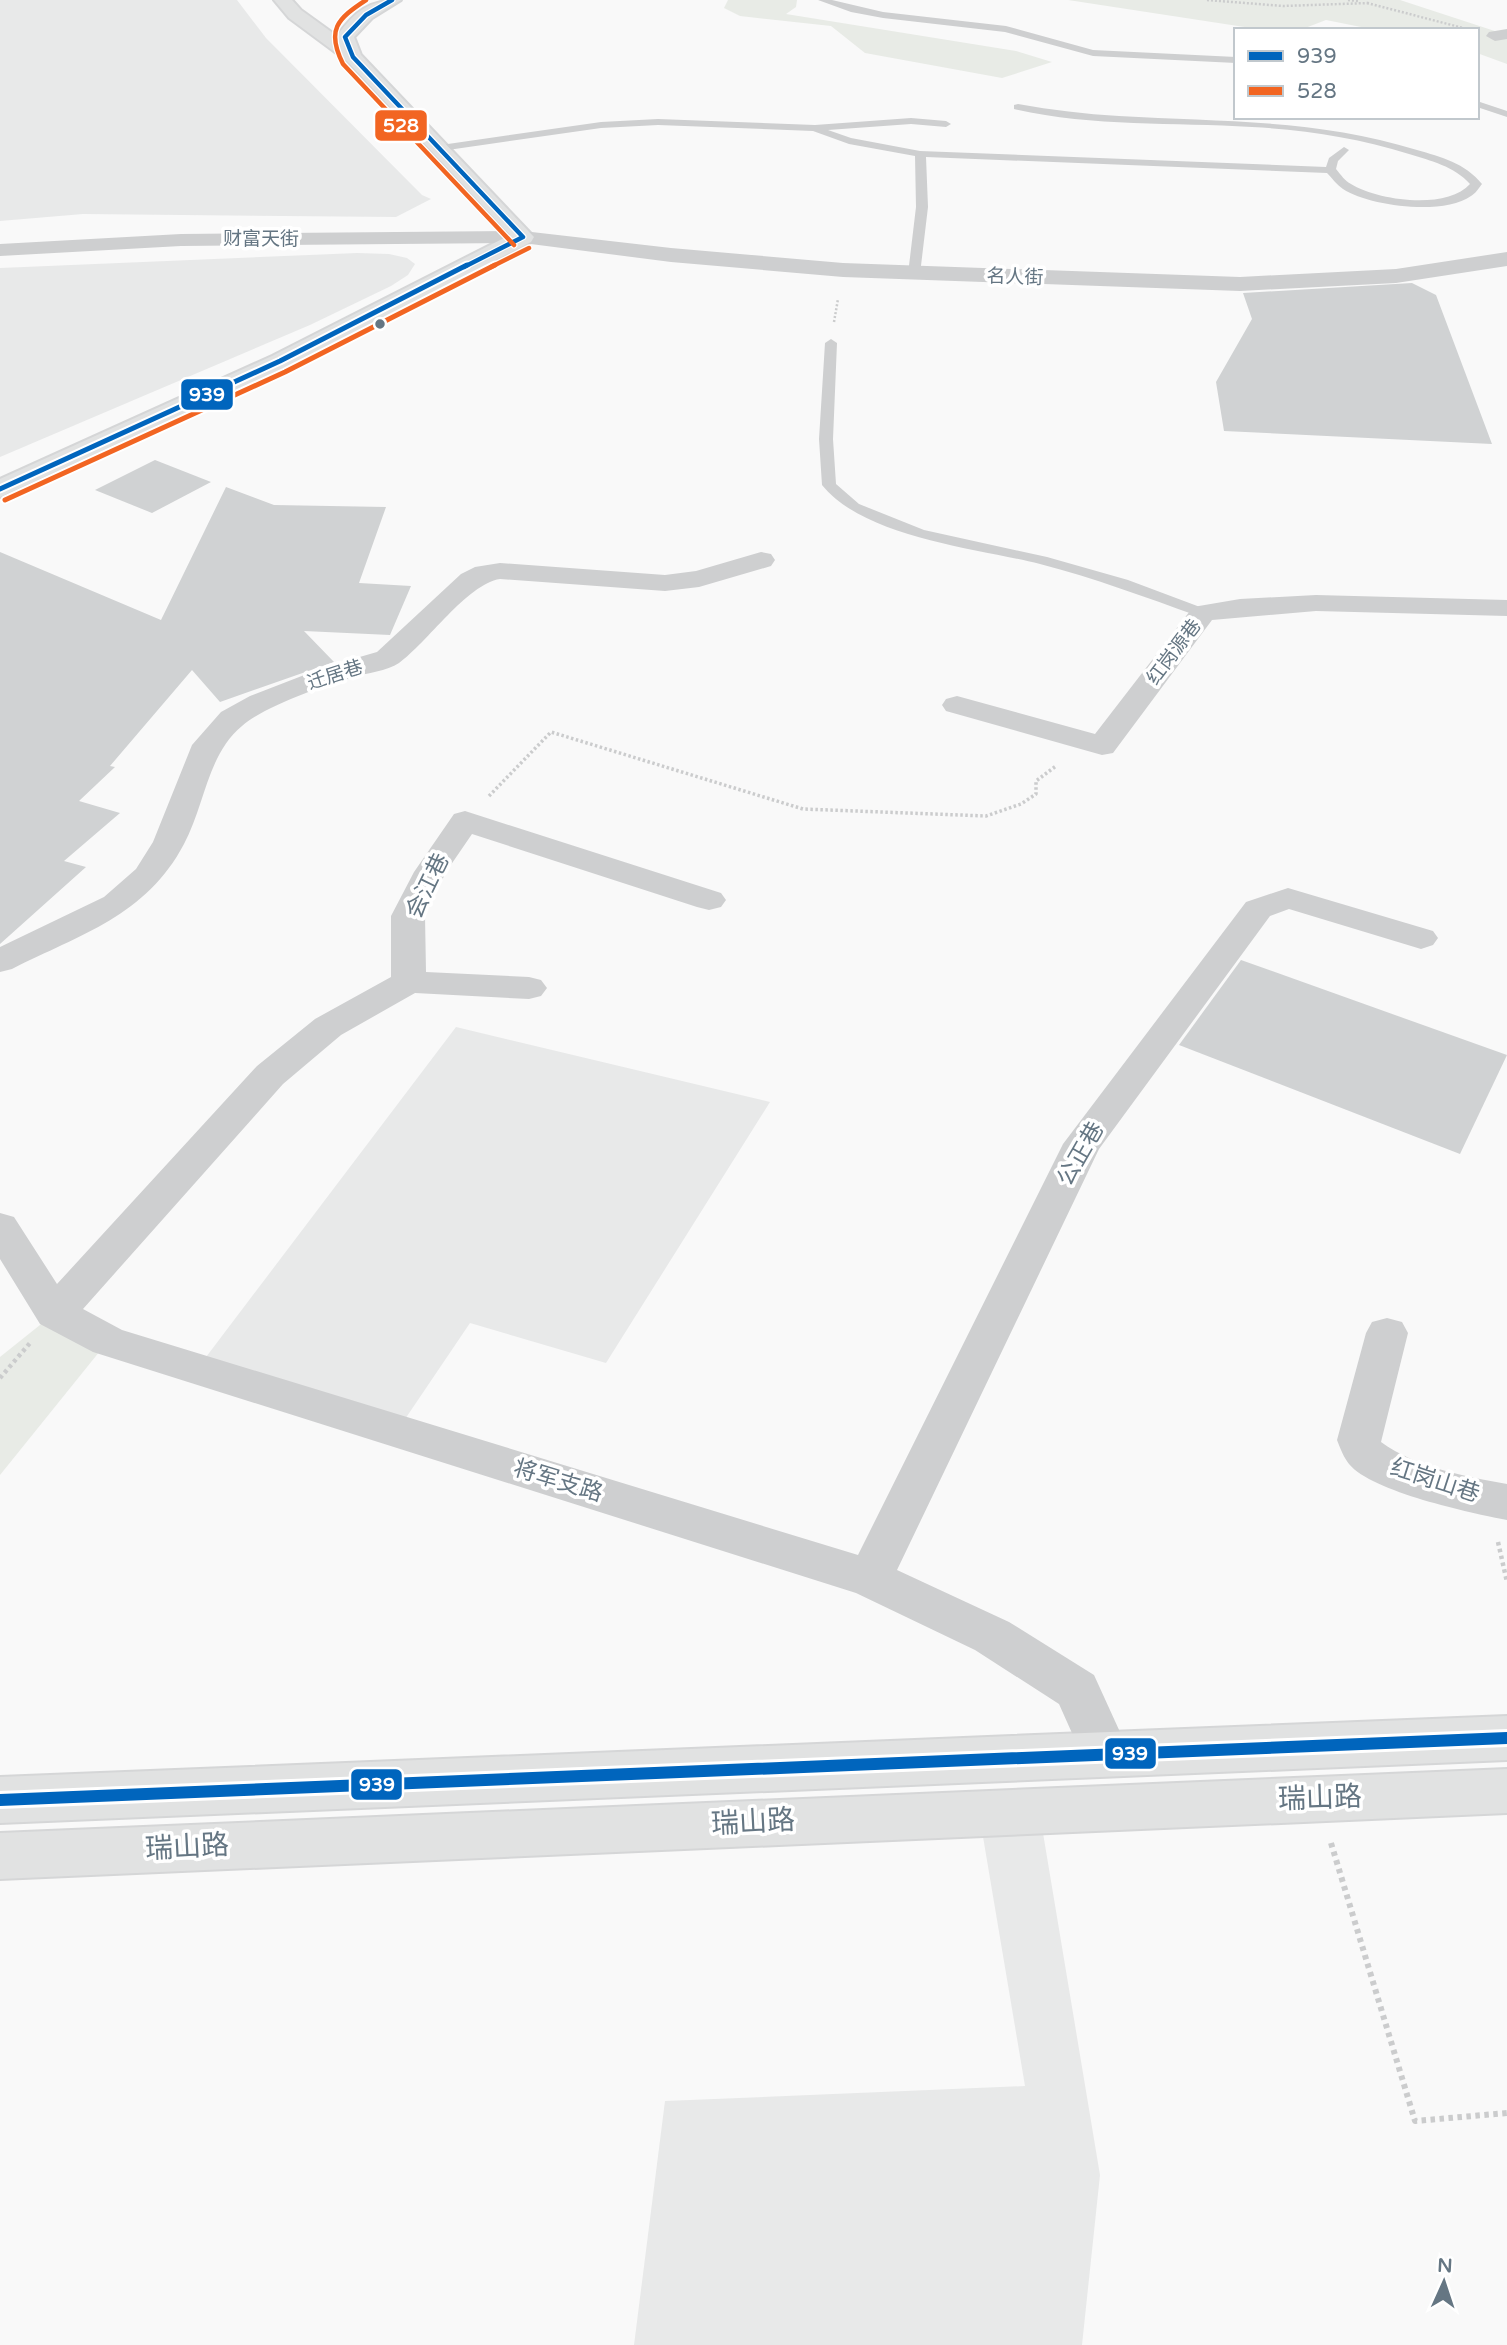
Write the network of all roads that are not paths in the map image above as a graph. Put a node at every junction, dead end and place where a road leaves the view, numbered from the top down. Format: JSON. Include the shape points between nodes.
{"nodes":[{"id":1,"x":283,"y":0,"type":"edge"},
{"id":2,"x":392,"y":0,"type":"edge"},
{"id":3,"x":823,"y":0,"type":"edge"},
{"id":4,"x":353,"y":57,"type":"junction"},
{"id":5,"x":1234,"y":60,"type":"edge"},
{"id":6,"x":1479,"y":105,"type":"edge"},
{"id":7,"x":1018,"y":107,"type":"dead end"},
{"id":8,"x":1507,"y":114,"type":"edge"},
{"id":9,"x":946,"y":124,"type":"dead end"},
{"id":10,"x":814,"y":128,"type":"junction"},
{"id":11,"x":441,"y":148,"type":"junction"},
{"id":12,"x":1344,"y":150,"type":"dead end"},
{"id":13,"x":920,"y":154,"type":"junction"},
{"id":14,"x":1331,"y":170,"type":"junction"},
{"id":15,"x":523,"y":237,"type":"junction"},
{"id":16,"x":0,"y":250,"type":"edge"},
{"id":17,"x":1507,"y":259,"type":"edge"},
{"id":18,"x":915,"y":274,"type":"junction"},
{"id":19,"x":831,"y":343,"type":"road end"},
{"id":20,"x":0,"y":489,"type":"edge"},
{"id":21,"x":761,"y":560,"type":"dead end"},
{"id":22,"x":1507,"y":608,"type":"edge"},
{"id":23,"x":1203,"y":613,"type":"junction"},
{"id":24,"x":957,"y":705,"type":"dead end"},
{"id":25,"x":709,"y":900,"type":"dead end"},
{"id":26,"x":1421,"y":938,"type":"dead end"},
{"id":27,"x":0,"y":961,"type":"edge"},
{"id":28,"x":409,"y":982,"type":"junction"},
{"id":29,"x":529,"y":988,"type":"dead end"},
{"id":30,"x":0,"y":1227,"type":"edge"},
{"id":31,"x":55,"y":1312,"type":"junction"},
{"id":32,"x":1387,"y":1333,"type":"dead end"},
{"id":33,"x":1507,"y":1502,"type":"edge"},
{"id":34,"x":870,"y":1578,"type":"junction"},
{"id":35,"x":1507,"y":1738,"type":"edge"},
{"id":36,"x":1105,"y":1754,"type":"junction"},
{"id":37,"x":1507,"y":1791,"type":"edge"},
{"id":38,"x":0,"y":1800,"type":"edge"},
{"id":39,"x":0,"y":1856,"type":"edge"}],
"edges":[{"from":1,"to":4,"type":"main road"},
{"from":2,"to":4,"type":"main road","via":[[371,10],[345,37]]},
{"from":3,"to":5,"type":"lane","via":[[883,15],[1006,29],[1093,53]]},
{"from":4,"to":11,"type":"main road"},
{"from":6,"to":8,"type":"lane"},
{"from":7,"to":14,"type":"lane","via":[[1088,118],[1333,132],[1437,159],[1457,167],[1476,184],[1460,199],[1400,202],[1346,186]]},
{"from":9,"to":10,"type":"lane","via":[[911,121]]},
{"from":10,"to":11,"type":"lane","via":[[626,123]]},
{"from":10,"to":13,"type":"lane","via":[[849,141]]},
{"from":11,"to":15,"type":"main road"},
{"from":12,"to":14,"type":"lane","via":[[1333,160]]},
{"from":13,"to":14,"type":"lane"},
{"from":13,"to":18,"type":"lane","via":[[922,207]]},
{"from":15,"to":16,"type":"street","name":"财富天街","via":[[181,240]]},
{"from":15,"to":18,"type":"street","name":"名人街","via":[[671,255]]},
{"from":15,"to":20,"type":"main road","via":[[280,361]]},
{"from":17,"to":18,"type":"street","name":"名人街","via":[[1396,276],[1240,284]]},
{"from":19,"to":23,"type":"lane","via":[[825,439],[829,485],[854,507],[920,533],[1042,560]]},
{"from":21,"to":27,"type":"street","name":"迁居巷","via":[[699,579],[665,583],[500,571],[471,580],[387,658],[335,673],[232,718],[207,745],[169,842],[149,875],[117,904]]},
{"from":22,"to":23,"type":"street","name":"红岗源巷","via":[[1313,604]]},
{"from":23,"to":24,"type":"street","name":"红岗源巷","via":[[1102,746]]},
{"from":25,"to":28,"type":"street","name":"会江巷","via":[[465,821],[430,872],[408,916]]},
{"from":26,"to":34,"type":"street","name":"公正巷","via":[[1288,898],[1258,909],[1082,1144]]},
{"from":28,"to":29,"type":"street"},
{"from":28,"to":31,"type":"street","via":[[328,1027],[270,1074]]},
{"from":30,"to":31,"type":"street","name":"将军支路"},
{"from":31,"to":34,"type":"street","name":"将军支路","via":[[108,1341]]},
{"from":32,"to":33,"type":"street","name":"红岗山巷","via":[[1359,1440],[1364,1452],[1377,1462],[1458,1493]]},
{"from":34,"to":36,"type":"street","name":"将军支路","via":[[992,1636],[1077,1690]]},
{"from":35,"to":36,"type":"main road"},
{"from":36,"to":38,"type":"main road"},
{"from":37,"to":39,"type":"main road","name":"瑞山路"}]}
